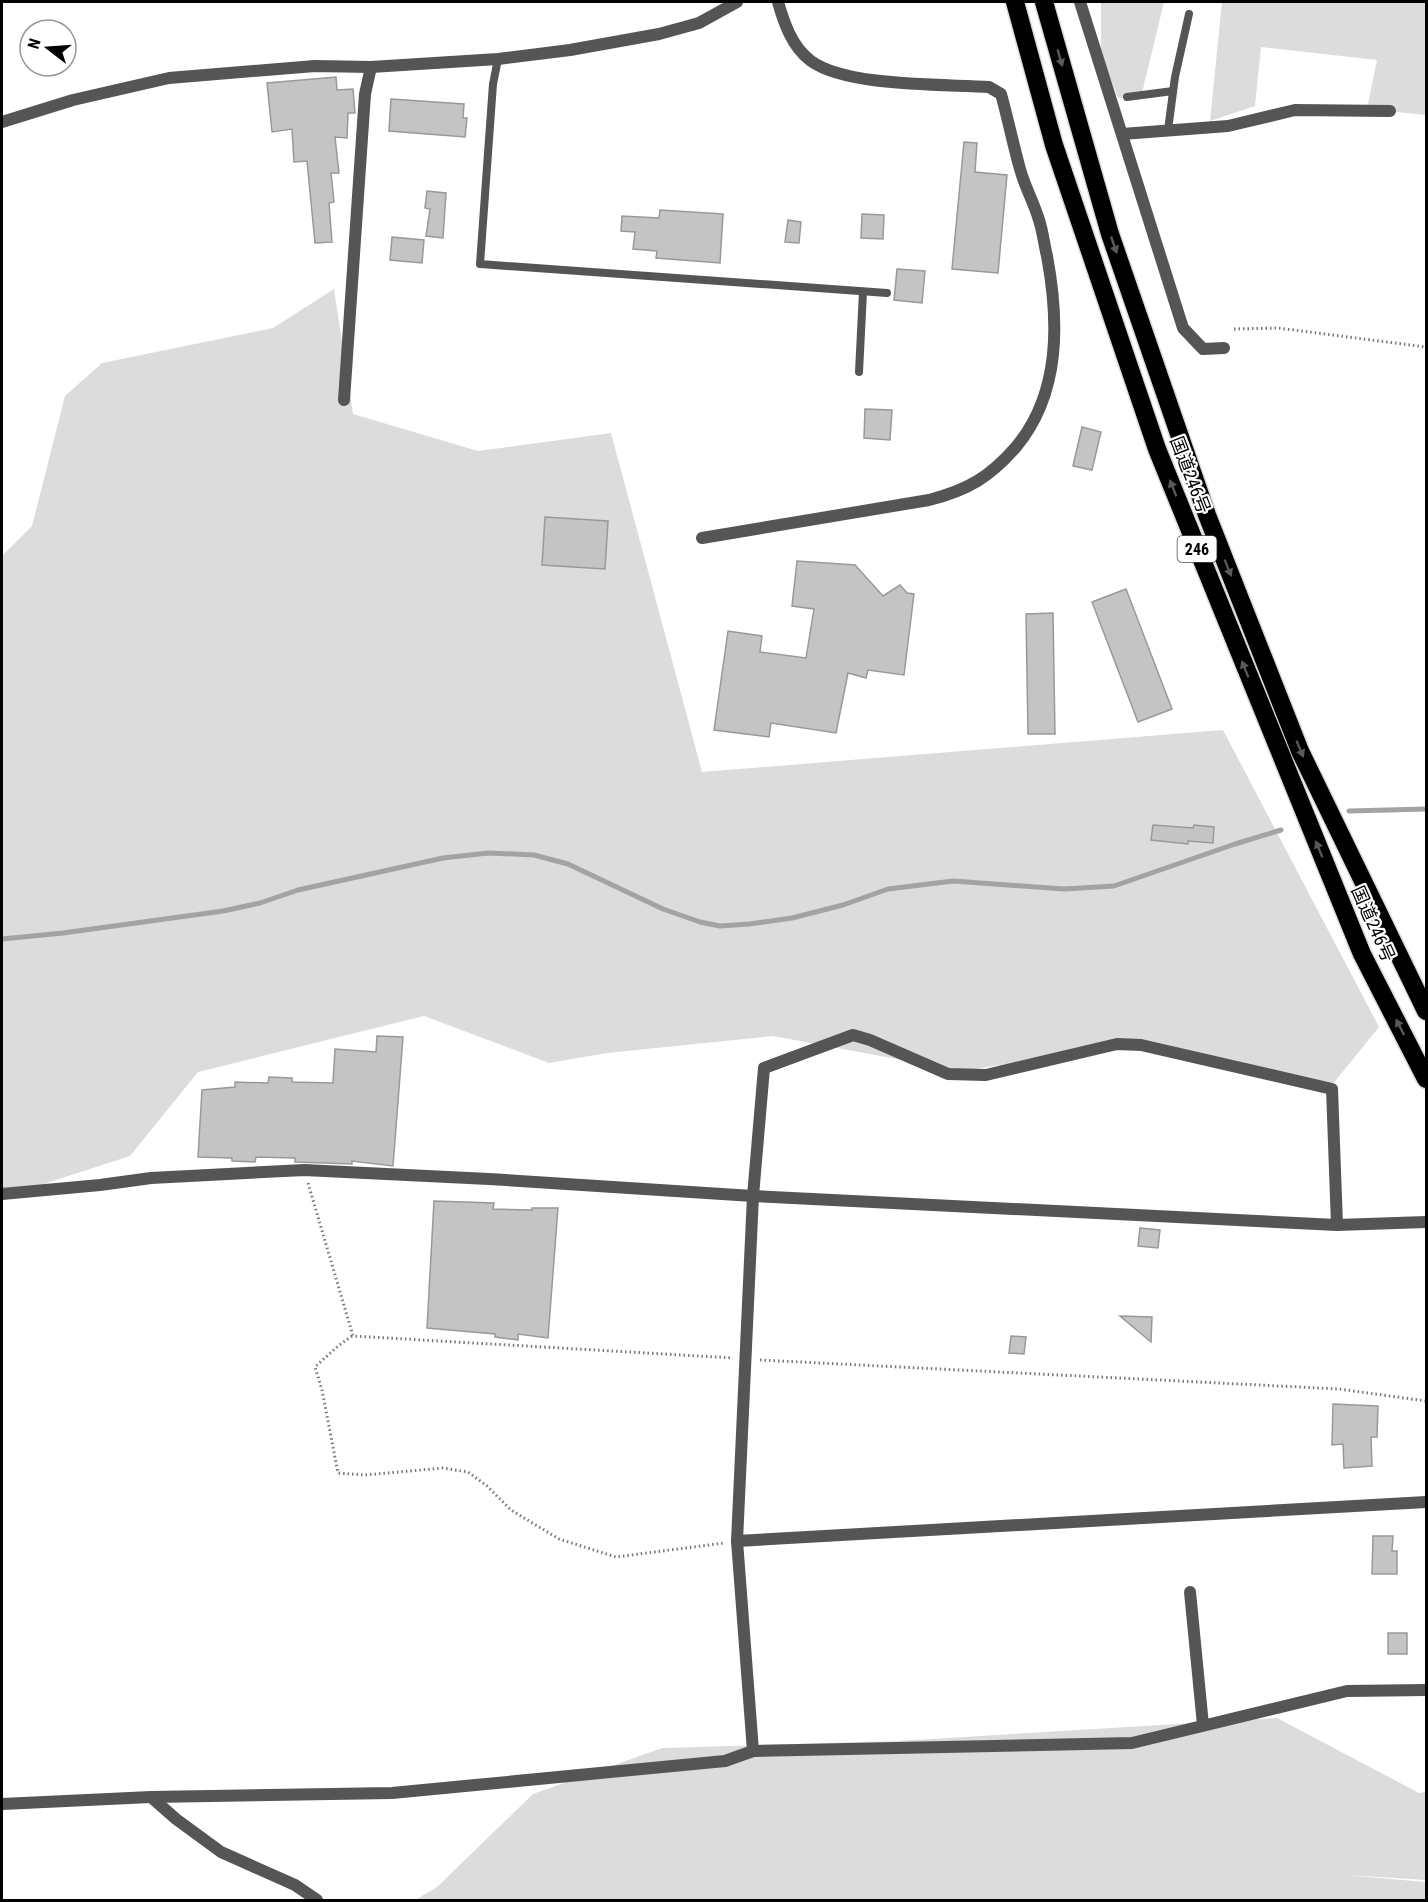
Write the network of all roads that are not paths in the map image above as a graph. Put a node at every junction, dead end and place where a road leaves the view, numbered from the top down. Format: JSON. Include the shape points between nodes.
{"nodes":[{"id":1,"x":737,"y":2,"type":"edge"},
{"id":2,"x":778,"y":2,"type":"edge"},
{"id":3,"x":1016,"y":2,"type":"edge"},
{"id":4,"x":1044,"y":2,"type":"edge"},
{"id":5,"x":1080,"y":2,"type":"edge"},
{"id":6,"x":1189,"y":14,"type":"dead end"},
{"id":7,"x":498,"y":59,"type":"junction"},
{"id":8,"x":371,"y":67,"type":"junction"},
{"id":9,"x":1173,"y":91,"type":"junction"},
{"id":10,"x":1127,"y":98,"type":"dead end"},
{"id":11,"x":1390,"y":111,"type":"dead end"},
{"id":12,"x":2,"y":122,"type":"edge"},
{"id":13,"x":1168,"y":130,"type":"junction"},
{"id":14,"x":1122,"y":134,"type":"junction"},
{"id":15,"x":863,"y":292,"type":"junction"},
{"id":16,"x":887,"y":294,"type":"dead end"},
{"id":17,"x":1224,"y":348,"type":"dead end"},
{"id":18,"x":859,"y":372,"type":"dead end"},
{"id":19,"x":344,"y":400,"type":"dead end"},
{"id":20,"x":702,"y":538,"type":"dead end"},
{"id":21,"x":1426,"y":1011,"type":"edge"},
{"id":22,"x":1426,"y":1079,"type":"edge"},
{"id":23,"x":2,"y":1194,"type":"edge"},
{"id":24,"x":753,"y":1196,"type":"junction"},
{"id":25,"x":1426,"y":1222,"type":"edge"},
{"id":26,"x":1337,"y":1225,"type":"junction"},
{"id":27,"x":1426,"y":1502,"type":"edge"},
{"id":28,"x":737,"y":1541,"type":"junction"},
{"id":29,"x":1190,"y":1592,"type":"dead end"},
{"id":30,"x":1426,"y":1690,"type":"edge"},
{"id":31,"x":1203,"y":1725,"type":"junction"},
{"id":32,"x":753,"y":1751,"type":"junction"},
{"id":33,"x":151,"y":1797,"type":"junction"},
{"id":34,"x":2,"y":1803,"type":"edge"},
{"id":35,"x":317,"y":1900,"type":"edge"}],
"edges":[{"from":1,"to":7,"type":"street","via":[[699,23],[659,34]]},
{"from":2,"to":20,"type":"street","via":[[787,30],[810,60],[822,67],[868,80],[988,87],[1001,94],[1021,171],[1040,222],[1051,277],[1053,364],[1026,435],[984,478],[955,494]]},
{"from":22,"to":3,"type":"highway","name":"国道246号","number":"246","one_way":true,"via":[[1362,954],[1157,449],[1054,145]]},
{"from":4,"to":21,"type":"highway","name":"国道246号","number":"246","one_way":true,"via":[[1110,234],[1207,515],[1300,751]]},
{"from":5,"to":14,"type":"street"},
{"from":6,"to":9,"type":"lane"},
{"from":7,"to":8,"type":"street"},
{"from":7,"to":15,"type":"lane","via":[[480,264]]},
{"from":8,"to":12,"type":"street","via":[[315,66],[169,78],[73,100]]},
{"from":8,"to":19,"type":"street","via":[[365,94]]},
{"from":9,"to":10,"type":"lane"},
{"from":9,"to":13,"type":"lane"},
{"from":11,"to":13,"type":"street","via":[[1295,110],[1228,126]]},
{"from":13,"to":14,"type":"street"},
{"from":14,"to":17,"type":"street","via":[[1183,328],[1203,349]]},
{"from":15,"to":16,"type":"lane"},
{"from":15,"to":18,"type":"lane"},
{"from":23,"to":24,"type":"street","via":[[151,1178],[304,1170]]},
{"from":24,"to":26,"type":"street"},
{"from":24,"to":26,"type":"street","via":[[764,1068],[853,1035],[948,1074],[986,1075],[1117,1044],[1141,1045],[1332,1089]]},
{"from":24,"to":28,"type":"street"},
{"from":25,"to":26,"type":"street"},
{"from":27,"to":28,"type":"street"},
{"from":28,"to":32,"type":"street"},
{"from":29,"to":31,"type":"street"},
{"from":30,"to":31,"type":"street","via":[[1347,1691]]},
{"from":31,"to":32,"type":"street","via":[[1132,1743]]},
{"from":32,"to":33,"type":"street","via":[[725,1761],[392,1793]]},
{"from":33,"to":34,"type":"street"},
{"from":33,"to":35,"type":"street","via":[[221,1852],[295,1885]]}]}
